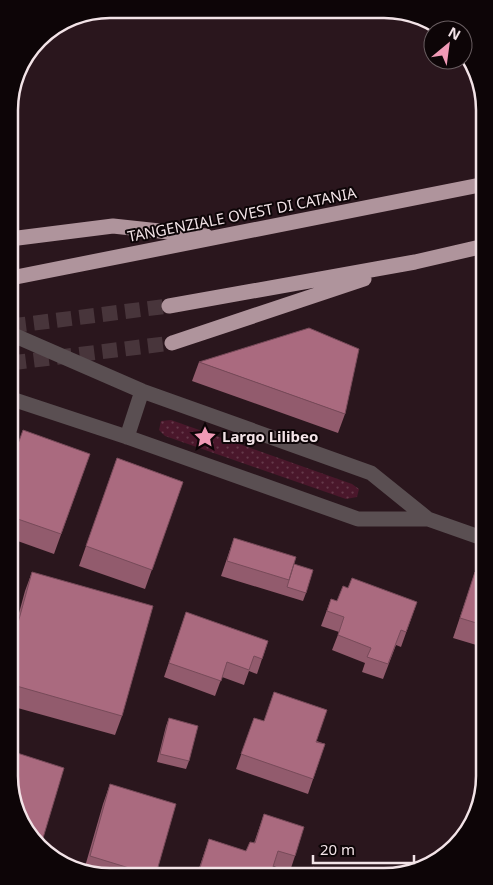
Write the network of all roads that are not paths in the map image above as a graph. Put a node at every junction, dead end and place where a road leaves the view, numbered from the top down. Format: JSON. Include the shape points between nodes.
{"nodes":[{"id":1,"x":476,"y":186,"type":"edge"},
{"id":2,"x":18,"y":238,"type":"edge"},
{"id":3,"x":220,"y":238,"type":"junction"},
{"id":4,"x":476,"y":248,"type":"edge"},
{"id":5,"x":415,"y":262,"type":"junction"},
{"id":6,"x":18,"y":277,"type":"edge"},
{"id":7,"x":169,"y":306,"type":"tunnel mouth"},
{"id":8,"x":18,"y":337,"type":"edge"},
{"id":9,"x":172,"y":343,"type":"tunnel mouth"},
{"id":10,"x":142,"y":391,"type":"junction"},
{"id":11,"x":18,"y":401,"type":"edge"},
{"id":12,"x":127,"y":437,"type":"junction"},
{"id":13,"x":428,"y":519,"type":"junction"},
{"id":14,"x":475,"y":536,"type":"edge"}],
"edges":[{"from":1,"to":3,"type":"highway","name":"TANGENZIALE OVEST DI CATANIA"},
{"from":2,"to":3,"type":"highway","via":[[113,226]]},
{"from":3,"to":6,"type":"highway","name":"TANGENZIALE OVEST DI CATANIA"},
{"from":4,"to":5,"type":"highway"},
{"from":5,"to":7,"type":"highway"},
{"from":5,"to":9,"type":"highway"},
{"from":8,"to":10,"type":"street"},
{"from":10,"to":12,"type":"street"},
{"from":10,"to":13,"type":"street","via":[[370,472]]},
{"from":11,"to":12,"type":"street"},
{"from":12,"to":13,"type":"street","via":[[358,519]]},
{"from":13,"to":14,"type":"street"}]}
